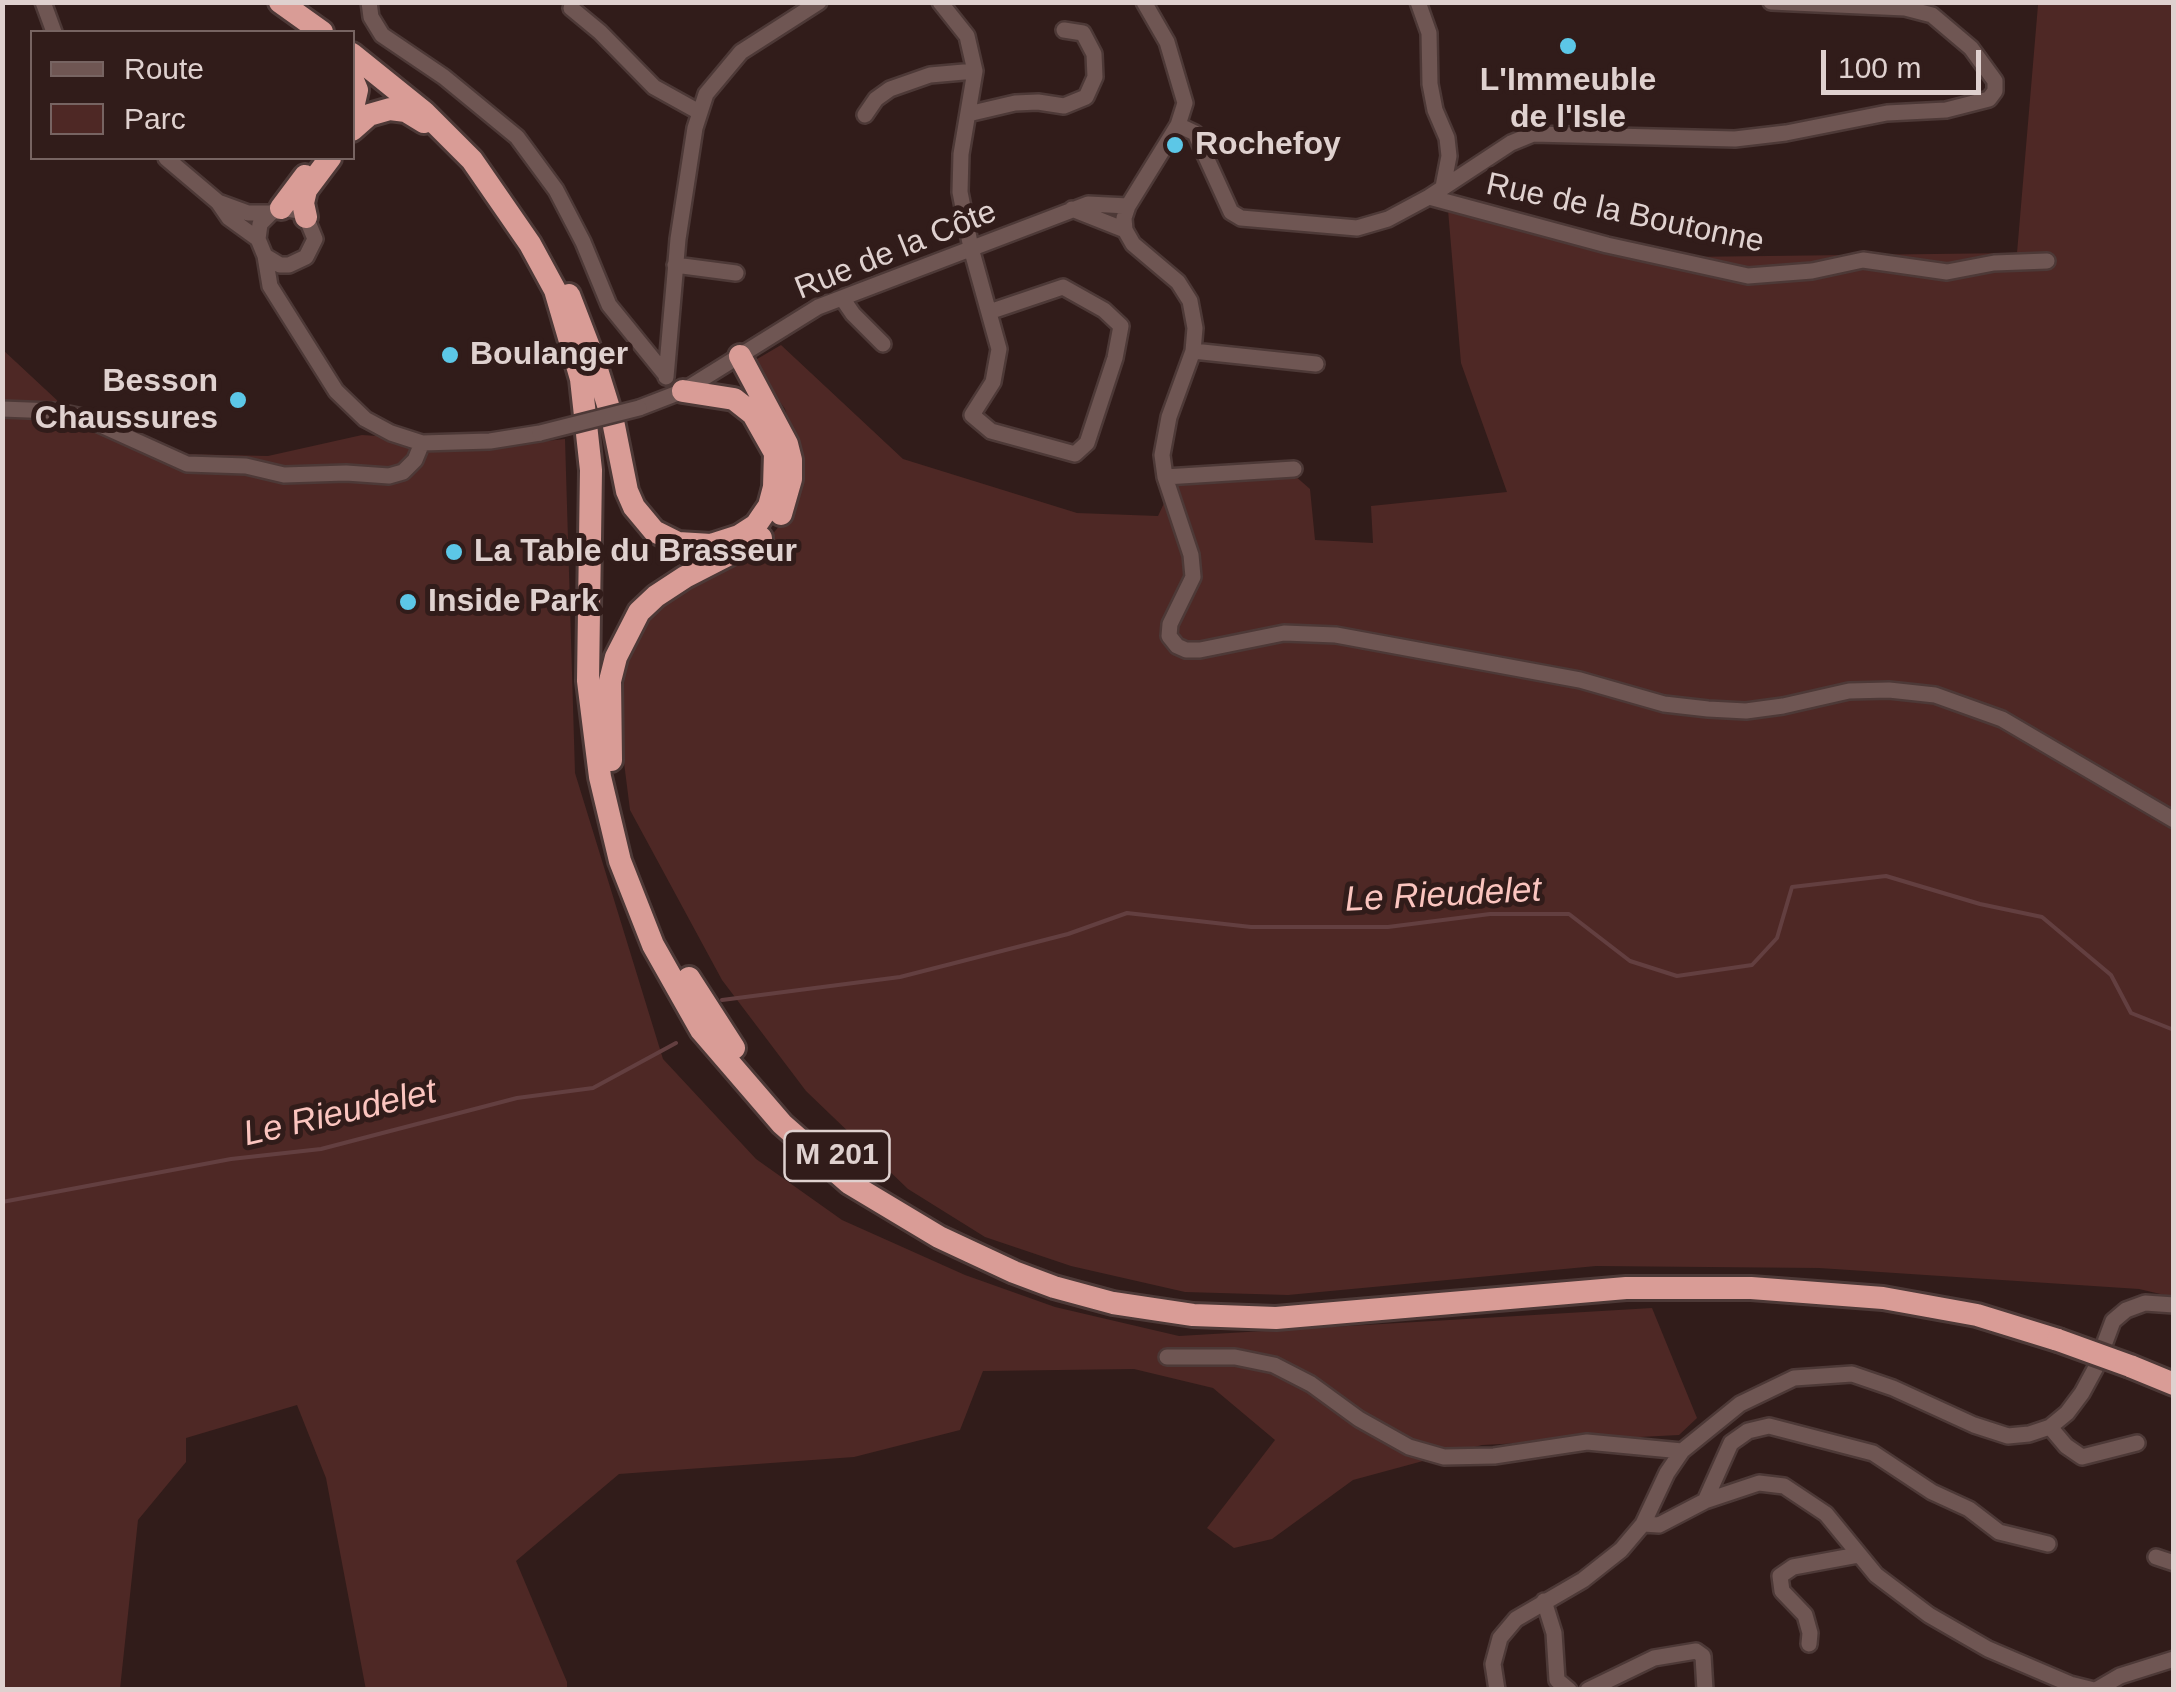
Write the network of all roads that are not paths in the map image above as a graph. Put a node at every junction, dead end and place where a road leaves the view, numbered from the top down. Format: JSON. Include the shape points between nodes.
{"nodes":[{"id":1,"x":43,"y":2,"type":"edge"},
{"id":2,"x":268,"y":2,"type":"edge"},
{"id":3,"x":280,"y":2,"type":"edge"},
{"id":4,"x":294,"y":2,"type":"edge"},
{"id":5,"x":369,"y":2,"type":"edge"},
{"id":6,"x":818,"y":2,"type":"edge"},
{"id":7,"x":940,"y":2,"type":"edge"},
{"id":8,"x":1144,"y":2,"type":"edge"},
{"id":9,"x":1418,"y":2,"type":"edge"},
{"id":10,"x":1771,"y":2,"type":"edge"},
{"id":11,"x":571,"y":8,"type":"dead end"},
{"id":12,"x":53,"y":30,"type":"edge"},
{"id":13,"x":302,"y":30,"type":"edge"},
{"id":14,"x":319,"y":30,"type":"edge"},
{"id":15,"x":332,"y":30,"type":"edge"},
{"id":16,"x":1064,"y":30,"type":"dead end"},
{"id":17,"x":355,"y":48,"type":"edge"},
{"id":18,"x":355,"y":56,"type":"edge"},
{"id":19,"x":975,"y":71,"type":"junction"},
{"id":20,"x":402,"y":84,"type":"junction"},
{"id":21,"x":699,"y":112,"type":"junction"},
{"id":22,"x":968,"y":114,"type":"junction"},
{"id":23,"x":865,"y":115,"type":"dead end"},
{"id":24,"x":1178,"y":125,"type":"junction"},
{"id":25,"x":355,"y":127,"type":"edge"},
{"id":26,"x":168,"y":160,"type":"edge"},
{"id":27,"x":317,"y":160,"type":"edge"},
{"id":28,"x":328,"y":160,"type":"edge"},
{"id":29,"x":472,"y":160,"type":"junction"},
{"id":30,"x":1443,"y":187,"type":"junction"},
{"id":31,"x":1429,"y":198,"type":"junction"},
{"id":32,"x":218,"y":202,"type":"junction"},
{"id":33,"x":1128,"y":206,"type":"junction"},
{"id":34,"x":1072,"y":209,"type":"junction"},
{"id":35,"x":276,"y":210,"type":"junction"},
{"id":36,"x":306,"y":216,"type":"junction"},
{"id":37,"x":1125,"y":230,"type":"junction"},
{"id":38,"x":258,"y":240,"type":"junction"},
{"id":39,"x":971,"y":248,"type":"junction"},
{"id":40,"x":264,"y":256,"type":"junction"},
{"id":41,"x":2047,"y":261,"type":"dead end"},
{"id":42,"x":288,"y":265,"type":"junction"},
{"id":43,"x":675,"y":265,"type":"junction"},
{"id":44,"x":736,"y":272,"type":"dead end"},
{"id":45,"x":842,"y":298,"type":"junction"},
{"id":46,"x":284,"y":307,"type":"junction"},
{"id":47,"x":989,"y":312,"type":"junction"},
{"id":48,"x":883,"y":344,"type":"dead end"},
{"id":49,"x":1193,"y":351,"type":"junction"},
{"id":50,"x":735,"y":358,"type":"junction"},
{"id":51,"x":1316,"y":364,"type":"dead end"},
{"id":52,"x":665,"y":374,"type":"junction"},
{"id":53,"x":677,"y":393,"type":"junction"},
{"id":54,"x":734,"y":400,"type":"junction"},
{"id":55,"x":2,"y":408,"type":"edge"},
{"id":56,"x":422,"y":443,"type":"junction"},
{"id":57,"x":1294,"y":469,"type":"dead end"},
{"id":58,"x":1164,"y":476,"type":"junction"},
{"id":59,"x":612,"y":784,"type":"junction"},
{"id":60,"x":2174,"y":820,"type":"edge"},
{"id":61,"x":2174,"y":1305,"type":"edge"},
{"id":62,"x":2061,"y":1334,"type":"junction"},
{"id":63,"x":1166,"y":1357,"type":"dead end"},
{"id":64,"x":2132,"y":1360,"type":"junction"},
{"id":65,"x":2174,"y":1370,"type":"edge"},
{"id":66,"x":2174,"y":1384,"type":"edge"},
{"id":67,"x":2050,"y":1427,"type":"junction"},
{"id":68,"x":2136,"y":1443,"type":"dead end"},
{"id":69,"x":1682,"y":1451,"type":"junction"},
{"id":70,"x":1706,"y":1501,"type":"junction"},
{"id":71,"x":1643,"y":1524,"type":"junction"},
{"id":72,"x":2048,"y":1544,"type":"dead end"},
{"id":73,"x":1858,"y":1555,"type":"junction"},
{"id":74,"x":2156,"y":1557,"type":"dead end"},
{"id":75,"x":2174,"y":1563,"type":"edge"},
{"id":76,"x":1544,"y":1602,"type":"junction"},
{"id":77,"x":1809,"y":1644,"type":"dead end"},
{"id":78,"x":2174,"y":1659,"type":"edge"},
{"id":79,"x":1496,"y":1690,"type":"edge"},
{"id":80,"x":1568,"y":1690,"type":"edge"},
{"id":81,"x":1588,"y":1690,"type":"edge"},
{"id":82,"x":1704,"y":1690,"type":"edge"},
{"id":83,"x":2095,"y":1690,"type":"edge"}],
"edges":[{"from":1,"to":12,"type":"street"},
{"from":2,"to":13,"type":"highway"},
{"from":3,"to":14,"type":"highway"},
{"from":4,"to":15,"type":"highway"},
{"from":5,"to":52,"type":"street","via":[[382,35],[517,137],[556,190],[609,305]]},
{"from":6,"to":21,"type":"street","via":[[742,52],[714,82]]},
{"from":7,"to":19,"type":"street","via":[[967,36]]},
{"from":8,"to":24,"type":"street","via":[[1180,76],[1185,103]]},
{"from":9,"to":30,"type":"street","via":[[1429,33],[1435,110],[1448,138]]},
{"from":10,"to":30,"type":"street","via":[[1932,15],[1971,48],[1995,91],[1989,99],[1946,110],[1887,113],[1734,139],[1533,134]]},
{"from":11,"to":21,"type":"street","via":[[654,87]]},
{"from":16,"to":22,"type":"street","via":[[1083,34],[1094,54],[1095,77],[1086,96],[1064,106],[1015,103]]},
{"from":17,"to":20,"type":"highway","number":"M 201"},
{"from":18,"to":29,"type":"highway","number":"M 201"},
{"from":19,"to":22,"type":"street"},
{"from":19,"to":23,"type":"street","via":[[930,75],[890,89]]},
{"from":20,"to":54,"type":"highway","via":[[473,142],[516,196],[581,323],[613,422],[626,491],[654,531],[678,543],[712,544],[748,530],[769,506],[774,453],[753,414]]},
{"from":20,"to":59,"type":"highway","number":"M 201","via":[[462,138],[516,206],[541,248],[578,344],[595,426],[598,679]]},
{"from":21,"to":43,"type":"street"},
{"from":22,"to":39,"type":"street","via":[[960,192]]},
{"from":24,"to":31,"type":"street","via":[[1196,133],[1232,212],[1242,218],[1357,228]]},
{"from":24,"to":33,"type":"street"},
{"from":25,"to":29,"type":"highway","via":[[380,111],[406,111]]},
{"from":26,"to":32,"type":"street"},
{"from":27,"to":35,"type":"highway"},
{"from":28,"to":36,"type":"highway","via":[[306,190]]},
{"from":29,"to":62,"type":"highway","number":"M 201","via":[[554,290],[581,379],[592,470],[590,697],[610,822],[637,911],[725,1060],[782,1124],[849,1183],[939,1237],[1028,1277],[1113,1303],[1193,1316],[1276,1318],[1626,1288],[1751,1288],[1883,1298]]},
{"from":30,"to":31,"type":"street"},
{"from":31,"to":41,"type":"street","name":"Rue de la Boutonne","via":[[1748,276],[1862,260],[1946,272]]},
{"from":32,"to":35,"type":"street","via":[[248,213]]},
{"from":32,"to":38,"type":"street"},
{"from":33,"to":34,"type":"street","name":"Rue de la Côte"},
{"from":33,"to":37,"type":"street"},
{"from":34,"to":37,"type":"street"},
{"from":34,"to":39,"type":"street","name":"Rue de la Côte"},
{"from":35,"to":36,"type":"street"},
{"from":35,"to":38,"type":"street","via":[[260,224]]},
{"from":36,"to":42,"type":"street","via":[[314,244],[306,257]]},
{"from":37,"to":49,"type":"street","via":[[1190,301]]},
{"from":38,"to":40,"type":"street"},
{"from":39,"to":45,"type":"street","name":"Rue de la Côte"},
{"from":39,"to":47,"type":"street"},
{"from":40,"to":42,"type":"street"},
{"from":40,"to":46,"type":"street","via":[[270,286]]},
{"from":42,"to":46,"type":"street","via":[[280,285]]},
{"from":43,"to":44,"type":"street"},
{"from":43,"to":52,"type":"street"},
{"from":45,"to":48,"type":"street"},
{"from":45,"to":50,"type":"street","name":"Rue de la Côte"},
{"from":46,"to":56,"type":"street","via":[[328,380],[355,410]]},
{"from":47,"to":47,"type":"street","via":[[999,349],[993,382],[972,415],[991,432],[1075,454],[1087,443],[1121,326],[1063,286]]},
{"from":49,"to":51,"type":"street"},
{"from":49,"to":58,"type":"street","via":[[1164,436]]},
{"from":50,"to":53,"type":"street","name":"Rue de la Côte"},
{"from":50,"to":54,"type":"highway"},
{"from":50,"to":59,"type":"highway","via":[[786,444],[788,495],[762,537],[685,577],[639,612],[610,681]]},
{"from":52,"to":53,"type":"street"},
{"from":53,"to":54,"type":"highway"},
{"from":53,"to":56,"type":"street","name":"Rue de la Côte","bridge":true,"via":[[540,434]]},
{"from":55,"to":56,"type":"street","via":[[83,417],[187,464],[284,475],[389,476],[415,460]]},
{"from":57,"to":58,"type":"street"},
{"from":58,"to":60,"type":"street","via":[[1191,555],[1193,577],[1173,614],[1170,636],[1186,650],[1308,632],[1708,709],[1783,706],[1850,691],[1935,696],[2002,718]]},
{"from":59,"to":62,"type":"highway","number":"M 201","via":[[666,940],[718,1027],[775,1098],[902,1204],[1034,1270],[1128,1295],[1235,1307],[1633,1277],[1794,1280],[1941,1297]]},
{"from":61,"to":67,"type":"street","via":[[2145,1303],[2113,1322],[2082,1393]]},
{"from":62,"to":64,"type":"highway","number":"M 201","bridge":true},
{"from":63,"to":69,"type":"street","via":[[1235,1357],[1274,1365],[1409,1446],[1444,1457],[1588,1442]]},
{"from":64,"to":65,"type":"highway","number":"M 201"},
{"from":64,"to":66,"type":"highway","number":"M 201"},
{"from":67,"to":68,"type":"street","via":[[2082,1457]]},
{"from":67,"to":69,"type":"street","via":[[2008,1436],[1852,1374],[1814,1374],[1740,1404]]},
{"from":69,"to":71,"type":"street"},
{"from":70,"to":71,"type":"street","via":[[1660,1524]]},
{"from":70,"to":72,"type":"street","via":[[1731,1443],[1769,1426],[1873,1453],[1999,1532]]},
{"from":70,"to":73,"type":"street","via":[[1760,1483],[1784,1486],[1826,1514]]},
{"from":71,"to":76,"type":"street","via":[[1583,1580]]},
{"from":73,"to":77,"type":"street","via":[[1793,1567],[1780,1576],[1782,1591],[1805,1616]]},
{"from":73,"to":83,"type":"street","via":[[1901,1596],[1988,1649]]},
{"from":74,"to":75,"type":"street"},
{"from":76,"to":79,"type":"street","via":[[1500,1638]]},
{"from":76,"to":80,"type":"street","via":[[1557,1680]]},
{"from":78,"to":83,"type":"street"},
{"from":81,"to":82,"type":"street","via":[[1654,1658],[1696,1651],[1703,1656]]}]}
